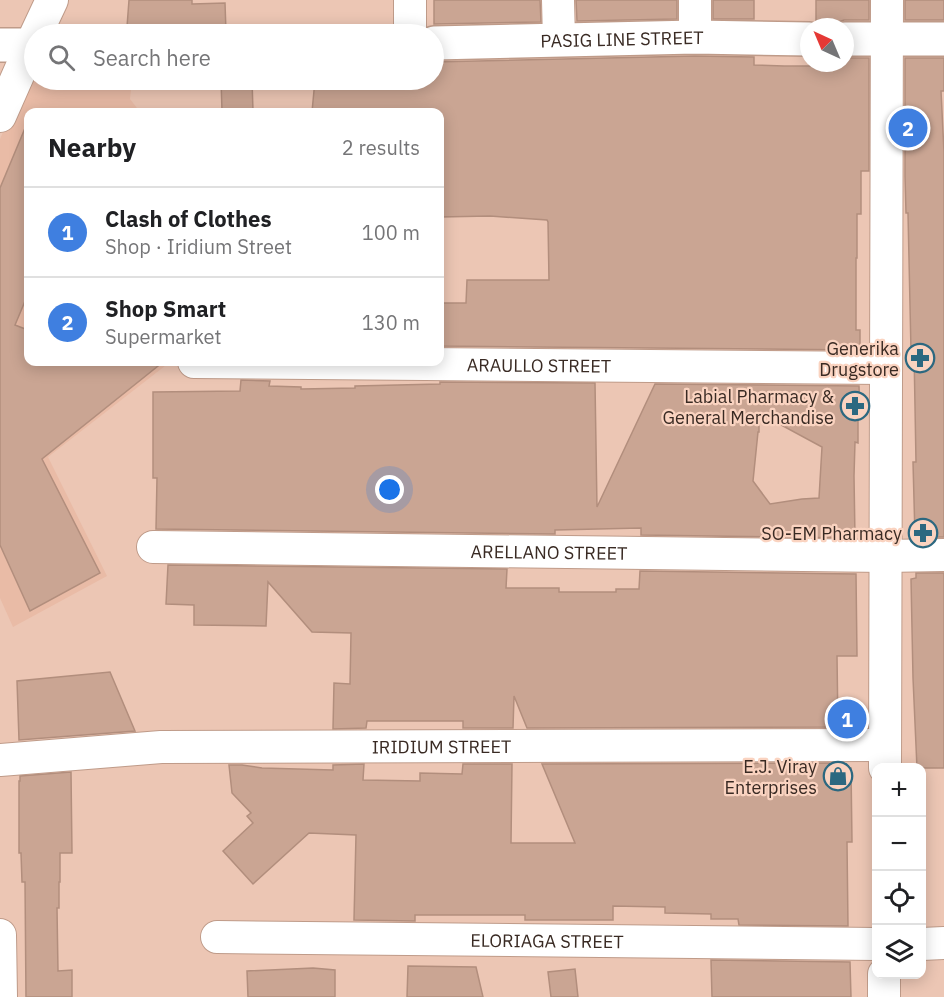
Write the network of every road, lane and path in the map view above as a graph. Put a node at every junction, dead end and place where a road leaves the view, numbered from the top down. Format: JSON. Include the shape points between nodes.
{"nodes":[{"id":1,"x":52,"y":0,"type":"edge"},
{"id":2,"x":410,"y":0,"type":"edge"},
{"id":3,"x":558,"y":0,"type":"edge"},
{"id":4,"x":695,"y":0,"type":"edge"},
{"id":5,"x":887,"y":0,"type":"edge"},
{"id":6,"x":41,"y":24,"type":"edge"},
{"id":7,"x":410,"y":24,"type":"edge"},
{"id":8,"x":695,"y":37,"type":"junction"},
{"id":9,"x":800,"y":39,"type":"edge"},
{"id":10,"x":854,"y":39,"type":"edge"},
{"id":11,"x":886,"y":39,"type":"junction"},
{"id":12,"x":944,"y":39,"type":"edge"},
{"id":13,"x":559,"y":40,"type":"junction"},
{"id":14,"x":24,"y":42,"type":"edge"},
{"id":15,"x":444,"y":43,"type":"edge"},
{"id":16,"x":0,"y":45,"type":"edge"},
{"id":17,"x":24,"y":63,"type":"edge"},
{"id":18,"x":0,"y":116,"type":"edge"},
{"id":19,"x":444,"y":364,"type":"edge"},
{"id":20,"x":885,"y":368,"type":"junction"},
{"id":21,"x":153,"y":547,"type":"dead end"},
{"id":22,"x":944,"y":555,"type":"edge"},
{"id":23,"x":885,"y":556,"type":"junction"},
{"id":24,"x":885,"y":756,"type":"edge"},
{"id":25,"x":0,"y":760,"type":"edge"},
{"id":26,"x":0,"y":935,"type":"edge"},
{"id":27,"x":217,"y":937,"type":"dead end"},
{"id":28,"x":944,"y":943,"type":"edge"},
{"id":29,"x":926,"y":944,"type":"edge"},
{"id":30,"x":872,"y":945,"type":"edge"},
{"id":31,"x":884,"y":979,"type":"edge"},
{"id":32,"x":0,"y":997,"type":"edge"},
{"id":33,"x":884,"y":997,"type":"edge"}],
"edges":[{"from":1,"to":6,"type":"street"},
{"from":2,"to":7,"type":"street"},
{"from":3,"to":13,"type":"street"},
{"from":4,"to":8,"type":"street"},
{"from":5,"to":11,"type":"street"},
{"from":8,"to":9,"type":"main road","name":"PASIG LINE STREET"},
{"from":8,"to":13,"type":"main road","name":"PASIG LINE STREET"},
{"from":10,"to":11,"type":"main road"},
{"from":11,"to":12,"type":"main road"},
{"from":11,"to":20,"type":"street"},
{"from":13,"to":15,"type":"main road","name":"PASIG LINE STREET"},
{"from":14,"to":16,"type":"main road"},
{"from":17,"to":18,"type":"street"},
{"from":19,"to":20,"type":"street","name":"ARAULLO STREET"},
{"from":20,"to":23,"type":"street"},
{"from":21,"to":23,"type":"street","name":"ARELLANO STREET"},
{"from":22,"to":23,"type":"street","name":"ARELLANO STREET"},
{"from":23,"to":24,"type":"street"},
{"from":24,"to":25,"type":"street","name":"IRIDIUM STREET","via":[[161,747]]},
{"from":26,"to":32,"type":"street"},
{"from":27,"to":30,"type":"street","name":"ELORIAGA STREET"},
{"from":28,"to":29,"type":"street"},
{"from":31,"to":33,"type":"street"}]}
